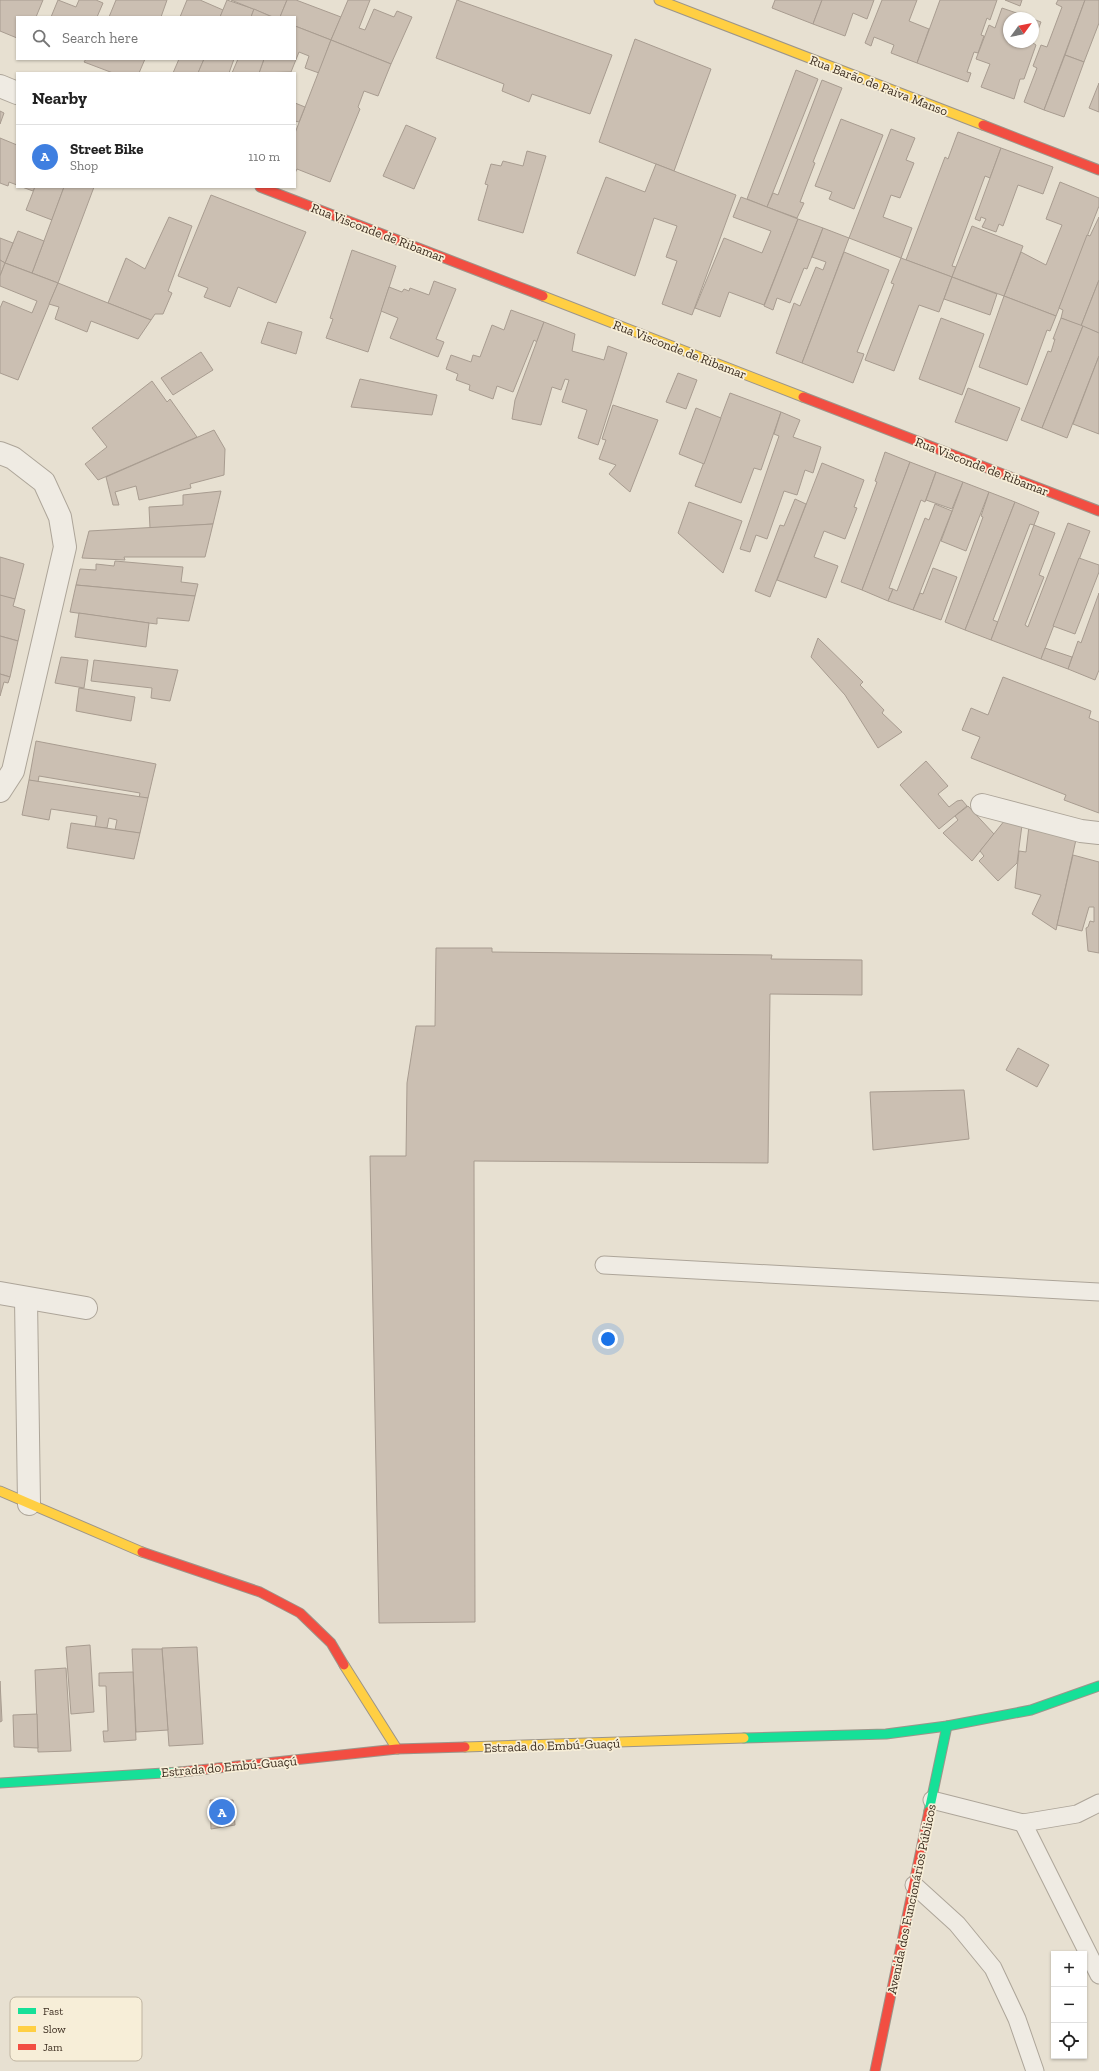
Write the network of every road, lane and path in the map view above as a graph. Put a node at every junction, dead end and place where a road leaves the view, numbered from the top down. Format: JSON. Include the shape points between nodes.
{"nodes":[{"id":1,"x":659,"y":0,"type":"edge"},
{"id":2,"x":0,"y":86,"type":"edge"},
{"id":3,"x":16,"y":93,"type":"edge"},
{"id":4,"x":1099,"y":170,"type":"edge"},
{"id":5,"x":263,"y":188,"type":"edge"},
{"id":6,"x":6,"y":456,"type":"edge"},
{"id":7,"x":1099,"y":511,"type":"edge"},
{"id":8,"x":0,"y":792,"type":"edge"},
{"id":9,"x":982,"y":805,"type":"dead end"},
{"id":10,"x":1099,"y":833,"type":"edge"},
{"id":11,"x":604,"y":1264,"type":"dead end"},
{"id":12,"x":1099,"y":1292,"type":"edge"},
{"id":13,"x":0,"y":1293,"type":"edge"},
{"id":14,"x":26,"y":1299,"type":"junction"},
{"id":15,"x":86,"y":1308,"type":"dead end"},
{"id":16,"x":0,"y":1491,"type":"edge"},
{"id":17,"x":29,"y":1504,"type":"junction"},
{"id":18,"x":1099,"y":1686,"type":"edge"},
{"id":19,"x":947,"y":1726,"type":"junction"},
{"id":20,"x":397,"y":1749,"type":"junction"},
{"id":21,"x":0,"y":1783,"type":"edge"},
{"id":22,"x":932,"y":1800,"type":"junction"},
{"id":23,"x":1099,"y":1803,"type":"edge"},
{"id":24,"x":1023,"y":1823,"type":"junction"},
{"id":25,"x":914,"y":1885,"type":"junction"},
{"id":26,"x":1099,"y":1975,"type":"edge"},
{"id":27,"x":875,"y":2071,"type":"edge"},
{"id":28,"x":1035,"y":2071,"type":"edge"}],
"edges":[{"from":1,"to":4,"type":"street","name":"Rua Barão de Paiva Manso"},
{"from":2,"to":3,"type":"street"},
{"from":5,"to":7,"type":"street","name":"Rua Visconde de Ribamar"},
{"from":6,"to":8,"type":"street","via":[[44,482],[60,517],[66,547],[13,771]]},
{"from":9,"to":10,"type":"street","via":[[1081,831]]},
{"from":11,"to":12,"type":"lane"},
{"from":13,"to":14,"type":"street"},
{"from":14,"to":15,"type":"street"},
{"from":14,"to":17,"type":"street"},
{"from":16,"to":17,"type":"street"},
{"from":17,"to":20,"type":"street","via":[[143,1553],[260,1592],[300,1613],[331,1643]]},
{"from":18,"to":19,"type":"street","name":"Estrada do Embú-Guaçú","via":[[1031,1710]]},
{"from":19,"to":20,"type":"street","name":"Estrada do Embú-Guaçú","via":[[886,1734]]},
{"from":19,"to":22,"type":"street","name":"Avenida dos Funcionários Públicos"},
{"from":20,"to":21,"type":"street","name":"Estrada do Embú-Guaçú","via":[[192,1771]]},
{"from":22,"to":24,"type":"lane"},
{"from":22,"to":25,"type":"street","name":"Avenida dos Funcionários Públicos"},
{"from":23,"to":24,"type":"lane","via":[[1077,1814]]},
{"from":24,"to":26,"type":"lane"},
{"from":25,"to":27,"type":"street","name":"Avenida dos Funcionários Públicos"},
{"from":25,"to":28,"type":"lane","via":[[957,1924],[993,1968],[1017,2019]]}]}
